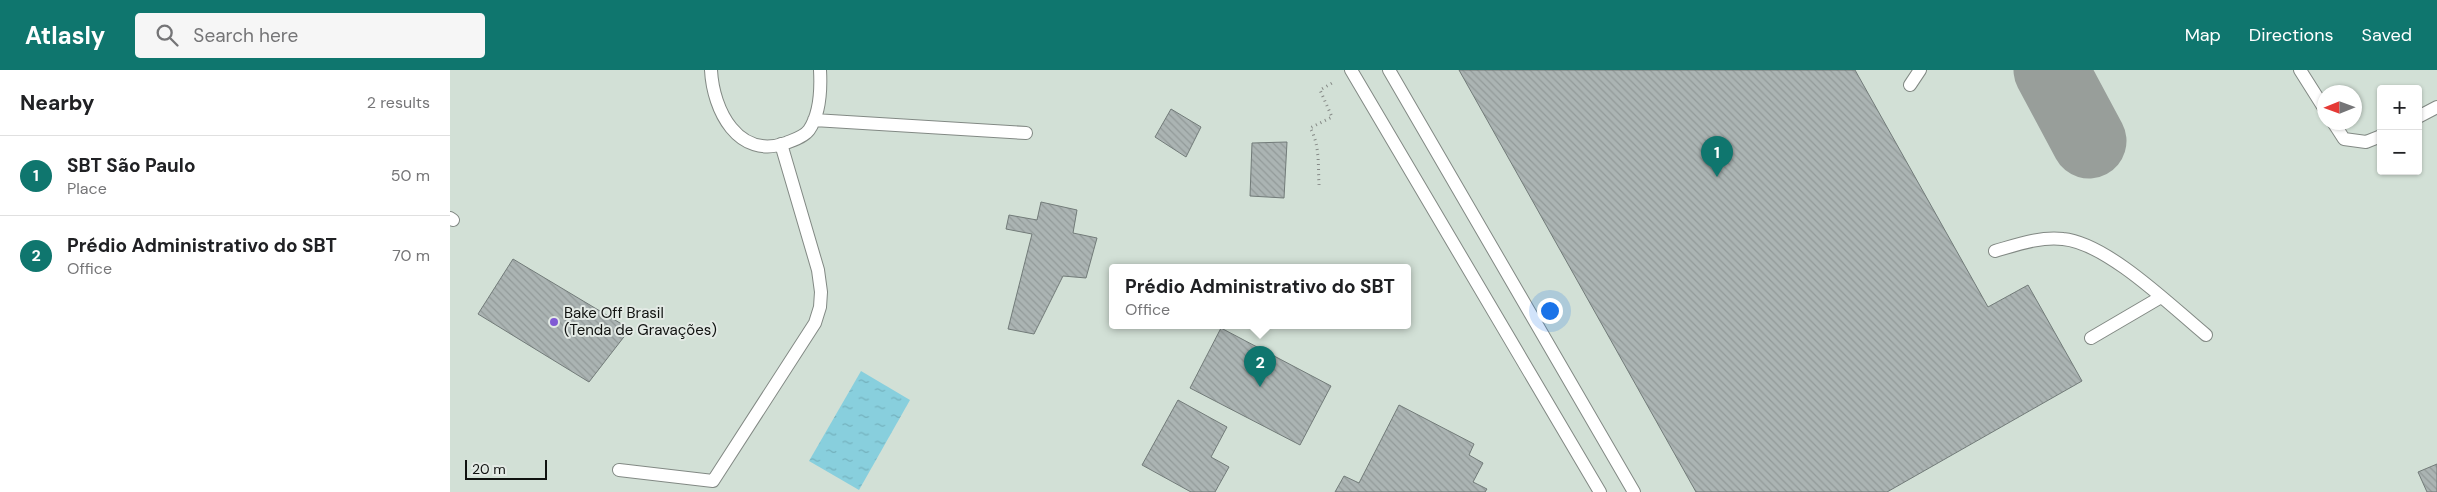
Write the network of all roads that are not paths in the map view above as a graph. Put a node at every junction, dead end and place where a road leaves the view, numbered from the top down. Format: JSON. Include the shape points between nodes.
{"nodes":[{"id":1,"x":711,"y":70,"type":"edge"},
{"id":2,"x":820,"y":70,"type":"edge"},
{"id":3,"x":1351,"y":70,"type":"edge"},
{"id":4,"x":1389,"y":70,"type":"edge"},
{"id":5,"x":1920,"y":70,"type":"edge"},
{"id":6,"x":2300,"y":70,"type":"edge"},
{"id":7,"x":1910,"y":84,"type":"dead end"},
{"id":8,"x":2317,"y":97,"type":"edge"},
{"id":9,"x":2437,"y":107,"type":"edge"},
{"id":10,"x":2422,"y":115,"type":"edge"},
{"id":11,"x":814,"y":120,"type":"junction"},
{"id":12,"x":2338,"y":130,"type":"edge"},
{"id":13,"x":1026,"y":132,"type":"dead end"},
{"id":14,"x":2377,"y":138,"type":"edge"},
{"id":15,"x":781,"y":144,"type":"junction"},
{"id":16,"x":1995,"y":251,"type":"dead end"},
{"id":17,"x":2161,"y":297,"type":"junction"},
{"id":18,"x":2206,"y":335,"type":"dead end"},
{"id":19,"x":2091,"y":338,"type":"dead end"},
{"id":20,"x":619,"y":470,"type":"dead end"},
{"id":21,"x":1600,"y":492,"type":"edge"},
{"id":22,"x":1634,"y":492,"type":"edge"}],
"edges":[{"from":1,"to":15,"type":"lane","via":[[713,90],[728,125],[753,144],[768,147]]},
{"from":2,"to":11,"type":"lane"},
{"from":3,"to":21,"type":"lane"},
{"from":4,"to":22,"type":"lane"},
{"from":5,"to":7,"type":"lane"},
{"from":6,"to":8,"type":"lane"},
{"from":9,"to":10,"type":"lane"},
{"from":11,"to":13,"type":"lane"},
{"from":11,"to":15,"type":"lane","via":[[809,131]]},
{"from":12,"to":14,"type":"lane","via":[[2344,139],[2366,142]]},
{"from":15,"to":20,"type":"lane","via":[[818,270],[821,292],[815,324],[713,481]]},
{"from":16,"to":17,"type":"lane","via":[[2026,242],[2063,238],[2096,249]]},
{"from":17,"to":18,"type":"lane"},
{"from":17,"to":19,"type":"lane"}]}
